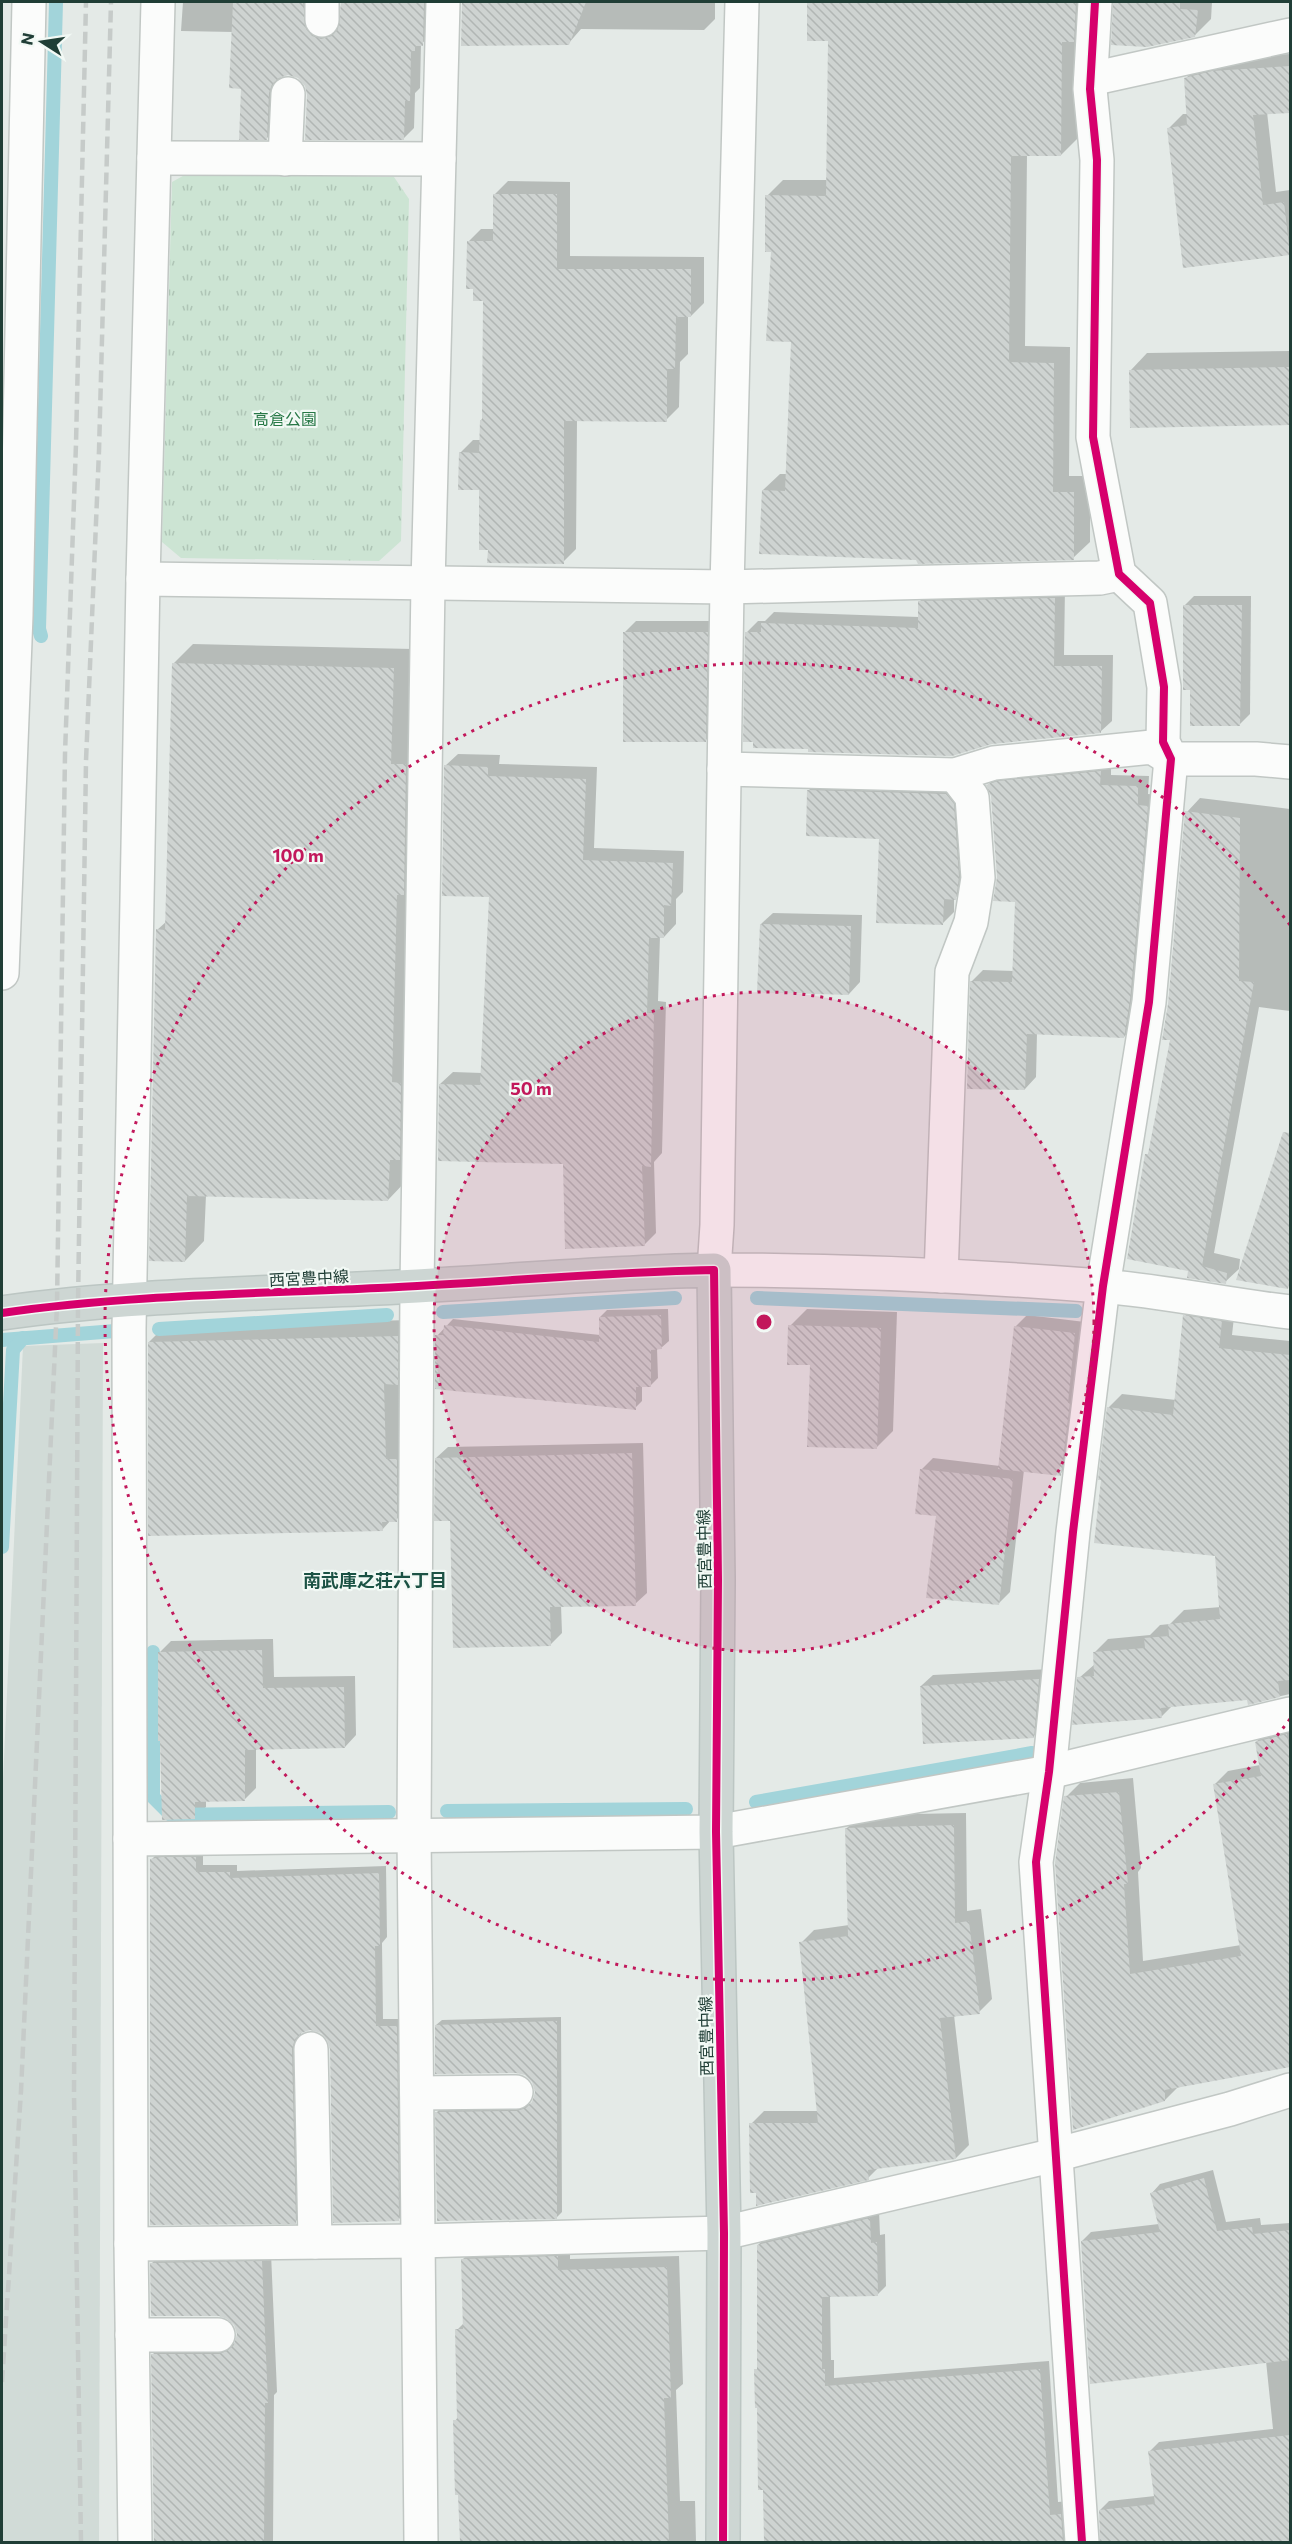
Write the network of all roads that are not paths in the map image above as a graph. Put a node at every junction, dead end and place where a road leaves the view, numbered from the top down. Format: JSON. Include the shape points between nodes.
{"nodes":[{"id":1,"x":29,"y":2,"type":"edge"},
{"id":2,"x":158,"y":2,"type":"edge"},
{"id":3,"x":443,"y":2,"type":"edge"},
{"id":4,"x":742,"y":2,"type":"edge"},
{"id":5,"x":1095,"y":2,"type":"edge"},
{"id":6,"x":1290,"y":35,"type":"edge"},
{"id":7,"x":1091,"y":79,"type":"junction"},
{"id":8,"x":288,"y":94,"type":"dead end"},
{"id":9,"x":14,"y":125,"type":"edge"},
{"id":10,"x":154,"y":158,"type":"junction"},
{"id":11,"x":285,"y":159,"type":"junction"},
{"id":12,"x":439,"y":159,"type":"junction"},
{"id":13,"x":11,"y":389,"type":"edge"},
{"id":14,"x":1119,"y":574,"type":"junction"},
{"id":15,"x":143,"y":579,"type":"junction"},
{"id":16,"x":428,"y":584,"type":"junction"},
{"id":17,"x":728,"y":587,"type":"junction"},
{"id":18,"x":9,"y":614,"type":"edge"},
{"id":19,"x":1171,"y":759,"type":"junction"},
{"id":20,"x":1290,"y":762,"type":"edge"},
{"id":21,"x":724,"y":769,"type":"junction"},
{"id":22,"x":955,"y":774,"type":"junction"},
{"id":23,"x":2,"y":973,"type":"edge"},
{"id":24,"x":714,"y":1270,"type":"junction"},
{"id":25,"x":941,"y":1276,"type":"junction"},
{"id":26,"x":417,"y":1286,"type":"junction"},
{"id":27,"x":1103,"y":1286,"type":"junction"},
{"id":28,"x":131,"y":1300,"type":"junction"},
{"id":29,"x":1290,"y":1312,"type":"edge"},
{"id":30,"x":2,"y":1313,"type":"edge"},
{"id":31,"x":1290,"y":1714,"type":"edge"},
{"id":32,"x":1049,"y":1772,"type":"junction"},
{"id":33,"x":716,"y":1832,"type":"junction"},
{"id":34,"x":414,"y":1834,"type":"junction"},
{"id":35,"x":130,"y":1839,"type":"junction"},
{"id":36,"x":310,"y":2049,"type":"dead end"},
{"id":37,"x":1290,"y":2090,"type":"edge"},
{"id":38,"x":516,"y":2092,"type":"dead end"},
{"id":39,"x":417,"y":2093,"type":"junction"},
{"id":40,"x":1055,"y":2155,"type":"junction"},
{"id":41,"x":724,"y":2233,"type":"junction"},
{"id":42,"x":419,"y":2241,"type":"junction"},
{"id":43,"x":315,"y":2242,"type":"junction"},
{"id":44,"x":131,"y":2244,"type":"junction"},
{"id":45,"x":218,"y":2334,"type":"dead end"},
{"id":46,"x":132,"y":2335,"type":"junction"},
{"id":47,"x":135,"y":2542,"type":"edge"},
{"id":48,"x":421,"y":2542,"type":"edge"},
{"id":49,"x":723,"y":2542,"type":"edge"},
{"id":50,"x":1082,"y":2542,"type":"edge"}],
"edges":[{"from":1,"to":9,"type":"street"},
{"from":2,"to":10,"type":"street"},
{"from":3,"to":12,"type":"street"},
{"from":4,"to":17,"type":"street"},
{"from":5,"to":7,"type":"street"},
{"from":6,"to":7,"type":"street"},
{"from":7,"to":14,"type":"street","via":[[1097,160],[1093,437]]},
{"from":8,"to":11,"type":"street"},
{"from":9,"to":13,"type":"street"},
{"from":10,"to":11,"type":"street"},
{"from":10,"to":15,"type":"street"},
{"from":11,"to":12,"type":"street"},
{"from":12,"to":16,"type":"street"},
{"from":13,"to":18,"type":"street"},
{"from":14,"to":17,"type":"street"},
{"from":14,"to":19,"type":"street","via":[[1150,603],[1164,687],[1163,742]]},
{"from":15,"to":16,"type":"street"},
{"from":15,"to":28,"type":"street"},
{"from":16,"to":17,"type":"street"},
{"from":16,"to":26,"type":"street"},
{"from":17,"to":21,"type":"street"},
{"from":18,"to":23,"type":"street"},
{"from":19,"to":20,"type":"street"},
{"from":19,"to":22,"type":"street","via":[[1152,747],[994,763]]},
{"from":19,"to":27,"type":"street","via":[[1149,1002]]},
{"from":21,"to":22,"type":"street"},
{"from":21,"to":24,"type":"street"},
{"from":22,"to":25,"type":"street","via":[[972,797],[978,878],[970,922],[952,972]]},
{"from":24,"to":25,"type":"street"},
{"from":24,"to":26,"type":"main road","name":"西宮豊中線"},
{"from":24,"to":33,"type":"main road","name":"西宮豊中線"},
{"from":25,"to":27,"type":"street"},
{"from":26,"to":28,"type":"main road","name":"西宮豊中線"},
{"from":26,"to":34,"type":"street"},
{"from":27,"to":29,"type":"street"},
{"from":27,"to":32,"type":"street"},
{"from":28,"to":30,"type":"main road","name":"西宮豊中線"},
{"from":28,"to":35,"type":"street"},
{"from":31,"to":32,"type":"street"},
{"from":32,"to":33,"type":"street"},
{"from":32,"to":40,"type":"street","via":[[1036,1862]]},
{"from":33,"to":34,"type":"street"},
{"from":33,"to":41,"type":"main road","name":"西宮豊中線"},
{"from":34,"to":35,"type":"street"},
{"from":34,"to":39,"type":"street"},
{"from":35,"to":44,"type":"street"},
{"from":36,"to":43,"type":"street"},
{"from":37,"to":40,"type":"street"},
{"from":38,"to":39,"type":"street"},
{"from":39,"to":42,"type":"street"},
{"from":40,"to":41,"type":"street"},
{"from":40,"to":50,"type":"street"},
{"from":41,"to":42,"type":"street"},
{"from":41,"to":49,"type":"main road","name":"西宮豊中線"},
{"from":42,"to":43,"type":"street"},
{"from":42,"to":48,"type":"street"},
{"from":43,"to":44,"type":"street"},
{"from":44,"to":46,"type":"street"},
{"from":45,"to":46,"type":"street"},
{"from":46,"to":47,"type":"street"}]}
